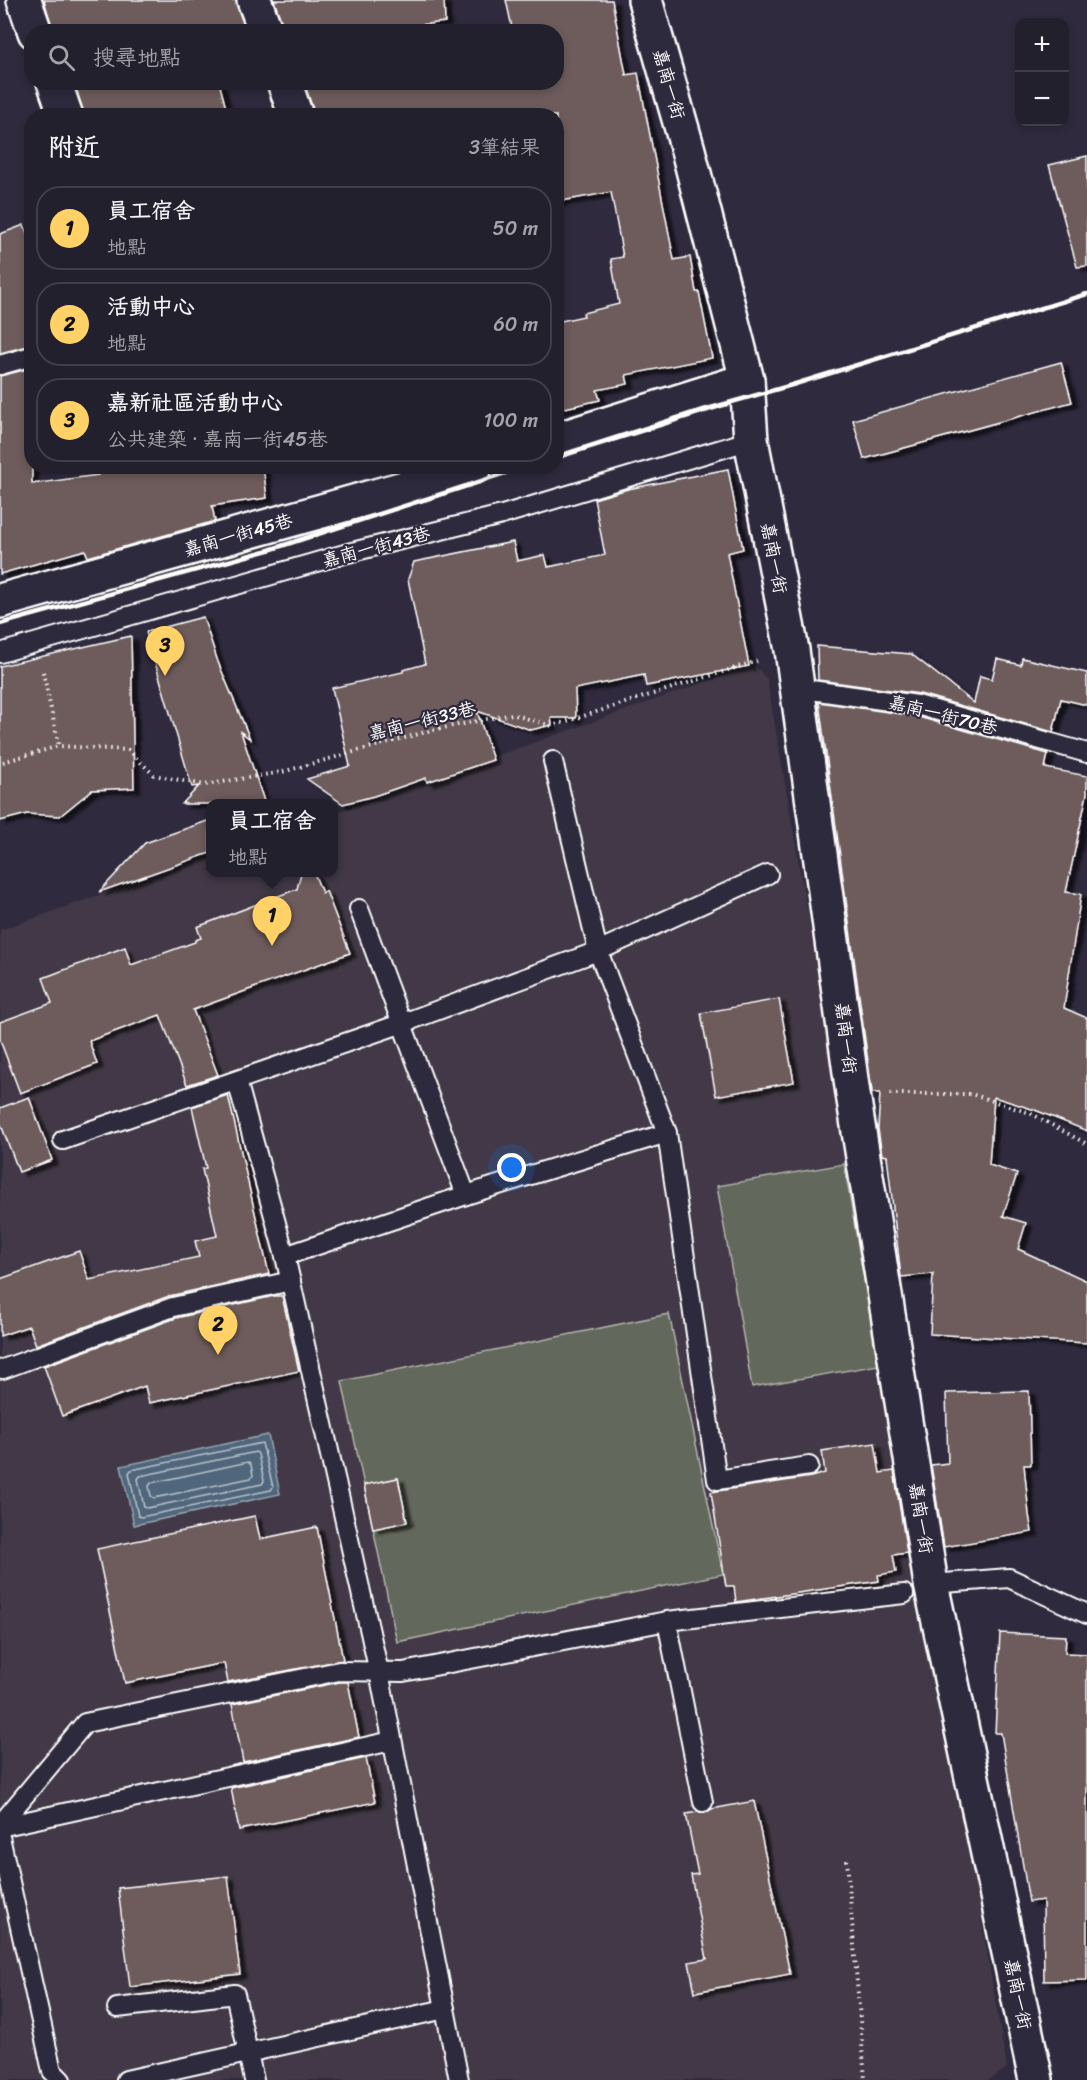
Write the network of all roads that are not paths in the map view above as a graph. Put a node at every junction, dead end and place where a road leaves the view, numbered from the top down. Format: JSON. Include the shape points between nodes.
{"nodes":[{"id":1,"x":24,"y":0,"type":"edge"},
{"id":2,"x":254,"y":0,"type":"edge"},
{"id":3,"x":645,"y":0,"type":"edge"},
{"id":4,"x":32,"y":24,"type":"edge"},
{"id":5,"x":263,"y":24,"type":"edge"},
{"id":6,"x":57,"y":90,"type":"edge"},
{"id":7,"x":287,"y":90,"type":"edge"},
{"id":8,"x":63,"y":108,"type":"edge"},
{"id":9,"x":293,"y":108,"type":"edge"},
{"id":10,"x":24,"y":358,"type":"edge"},
{"id":11,"x":0,"y":365,"type":"edge"},
{"id":12,"x":747,"y":380,"type":"junction"},
{"id":13,"x":564,"y":437,"type":"edge"},
{"id":14,"x":751,"y":440,"type":"junction"},
{"id":15,"x":450,"y":474,"type":"edge"},
{"id":16,"x":0,"y":601,"type":"edge"},
{"id":17,"x":0,"y":653,"type":"edge"},
{"id":18,"x":797,"y":688,"type":"junction"},
{"id":19,"x":1087,"y":753,"type":"edge"},
{"id":20,"x":553,"y":761,"type":"dead end"},
{"id":21,"x":768,"y":874,"type":"dead end"},
{"id":22,"x":359,"y":909,"type":"dead end"},
{"id":23,"x":598,"y":951,"type":"junction"},
{"id":24,"x":403,"y":1023,"type":"junction"},
{"id":25,"x":237,"y":1081,"type":"junction"},
{"id":26,"x":667,"y":1133,"type":"junction"},
{"id":27,"x":63,"y":1140,"type":"dead end"},
{"id":28,"x":466,"y":1195,"type":"junction"},
{"id":29,"x":285,"y":1256,"type":"junction"},
{"id":30,"x":291,"y":1281,"type":"junction"},
{"id":31,"x":3,"y":1369,"type":"dead end"},
{"id":32,"x":809,"y":1466,"type":"dead end"},
{"id":33,"x":918,"y":1589,"type":"junction"},
{"id":34,"x":1087,"y":1614,"type":"edge"},
{"id":35,"x":668,"y":1621,"type":"junction"},
{"id":36,"x":379,"y":1671,"type":"junction"},
{"id":37,"x":392,"y":1741,"type":"junction"},
{"id":38,"x":703,"y":1802,"type":"dead end"},
{"id":39,"x":0,"y":1826,"type":"edge"},
{"id":40,"x":0,"y":1837,"type":"edge"},
{"id":41,"x":117,"y":2008,"type":"dead end"},
{"id":42,"x":445,"y":2009,"type":"junction"},
{"id":43,"x":248,"y":2053,"type":"junction"},
{"id":44,"x":60,"y":2080,"type":"edge"},
{"id":45,"x":126,"y":2080,"type":"edge"},
{"id":46,"x":254,"y":2080,"type":"edge"},
{"id":47,"x":459,"y":2080,"type":"edge"},
{"id":48,"x":1036,"y":2080,"type":"edge"}],
"edges":[{"from":1,"to":4,"type":"street"},
{"from":2,"to":5,"type":"street"},
{"from":3,"to":12,"type":"street","name":"嘉南一街"},
{"from":6,"to":8,"type":"street"},
{"from":7,"to":9,"type":"street"},
{"from":10,"to":11,"type":"lane"},
{"from":12,"to":13,"type":"street"},
{"from":12,"to":14,"type":"street","name":"嘉南一街"},
{"from":14,"to":17,"type":"lane","name":"嘉南一街43巷","via":[[502,515],[348,553]]},
{"from":14,"to":18,"type":"street","name":"嘉南一街"},
{"from":15,"to":16,"type":"street","name":"嘉南一街45巷"},
{"from":18,"to":19,"type":"lane","name":"嘉南一街70巷","via":[[917,705]]},
{"from":18,"to":33,"type":"street","name":"嘉南一街"},
{"from":20,"to":23,"type":"lane"},
{"from":21,"to":23,"type":"lane"},
{"from":22,"to":24,"type":"lane"},
{"from":23,"to":24,"type":"lane"},
{"from":23,"to":26,"type":"lane"},
{"from":24,"to":25,"type":"lane"},
{"from":24,"to":28,"type":"lane"},
{"from":25,"to":27,"type":"lane"},
{"from":25,"to":29,"type":"lane"},
{"from":26,"to":28,"type":"lane"},
{"from":26,"to":32,"type":"lane","via":[[717,1480]]},
{"from":28,"to":29,"type":"lane"},
{"from":29,"to":30,"type":"lane"},
{"from":30,"to":31,"type":"lane","via":[[173,1307]]},
{"from":30,"to":36,"type":"lane"},
{"from":33,"to":34,"type":"lane","via":[[1009,1578]]},
{"from":33,"to":35,"type":"lane"},
{"from":33,"to":48,"type":"street","name":"嘉南一街"},
{"from":35,"to":36,"type":"lane","via":[[403,1671]]},
{"from":35,"to":38,"type":"lane"},
{"from":36,"to":37,"type":"lane"},
{"from":36,"to":39,"type":"lane","via":[[339,1671],[85,1724]]},
{"from":37,"to":39,"type":"lane"},
{"from":37,"to":42,"type":"lane"},
{"from":40,"to":44,"type":"lane","via":[[52,2071]]},
{"from":41,"to":43,"type":"lane","via":[[235,1994]]},
{"from":42,"to":43,"type":"lane"},
{"from":42,"to":47,"type":"lane"},
{"from":43,"to":45,"type":"lane"},
{"from":43,"to":46,"type":"lane"}]}
